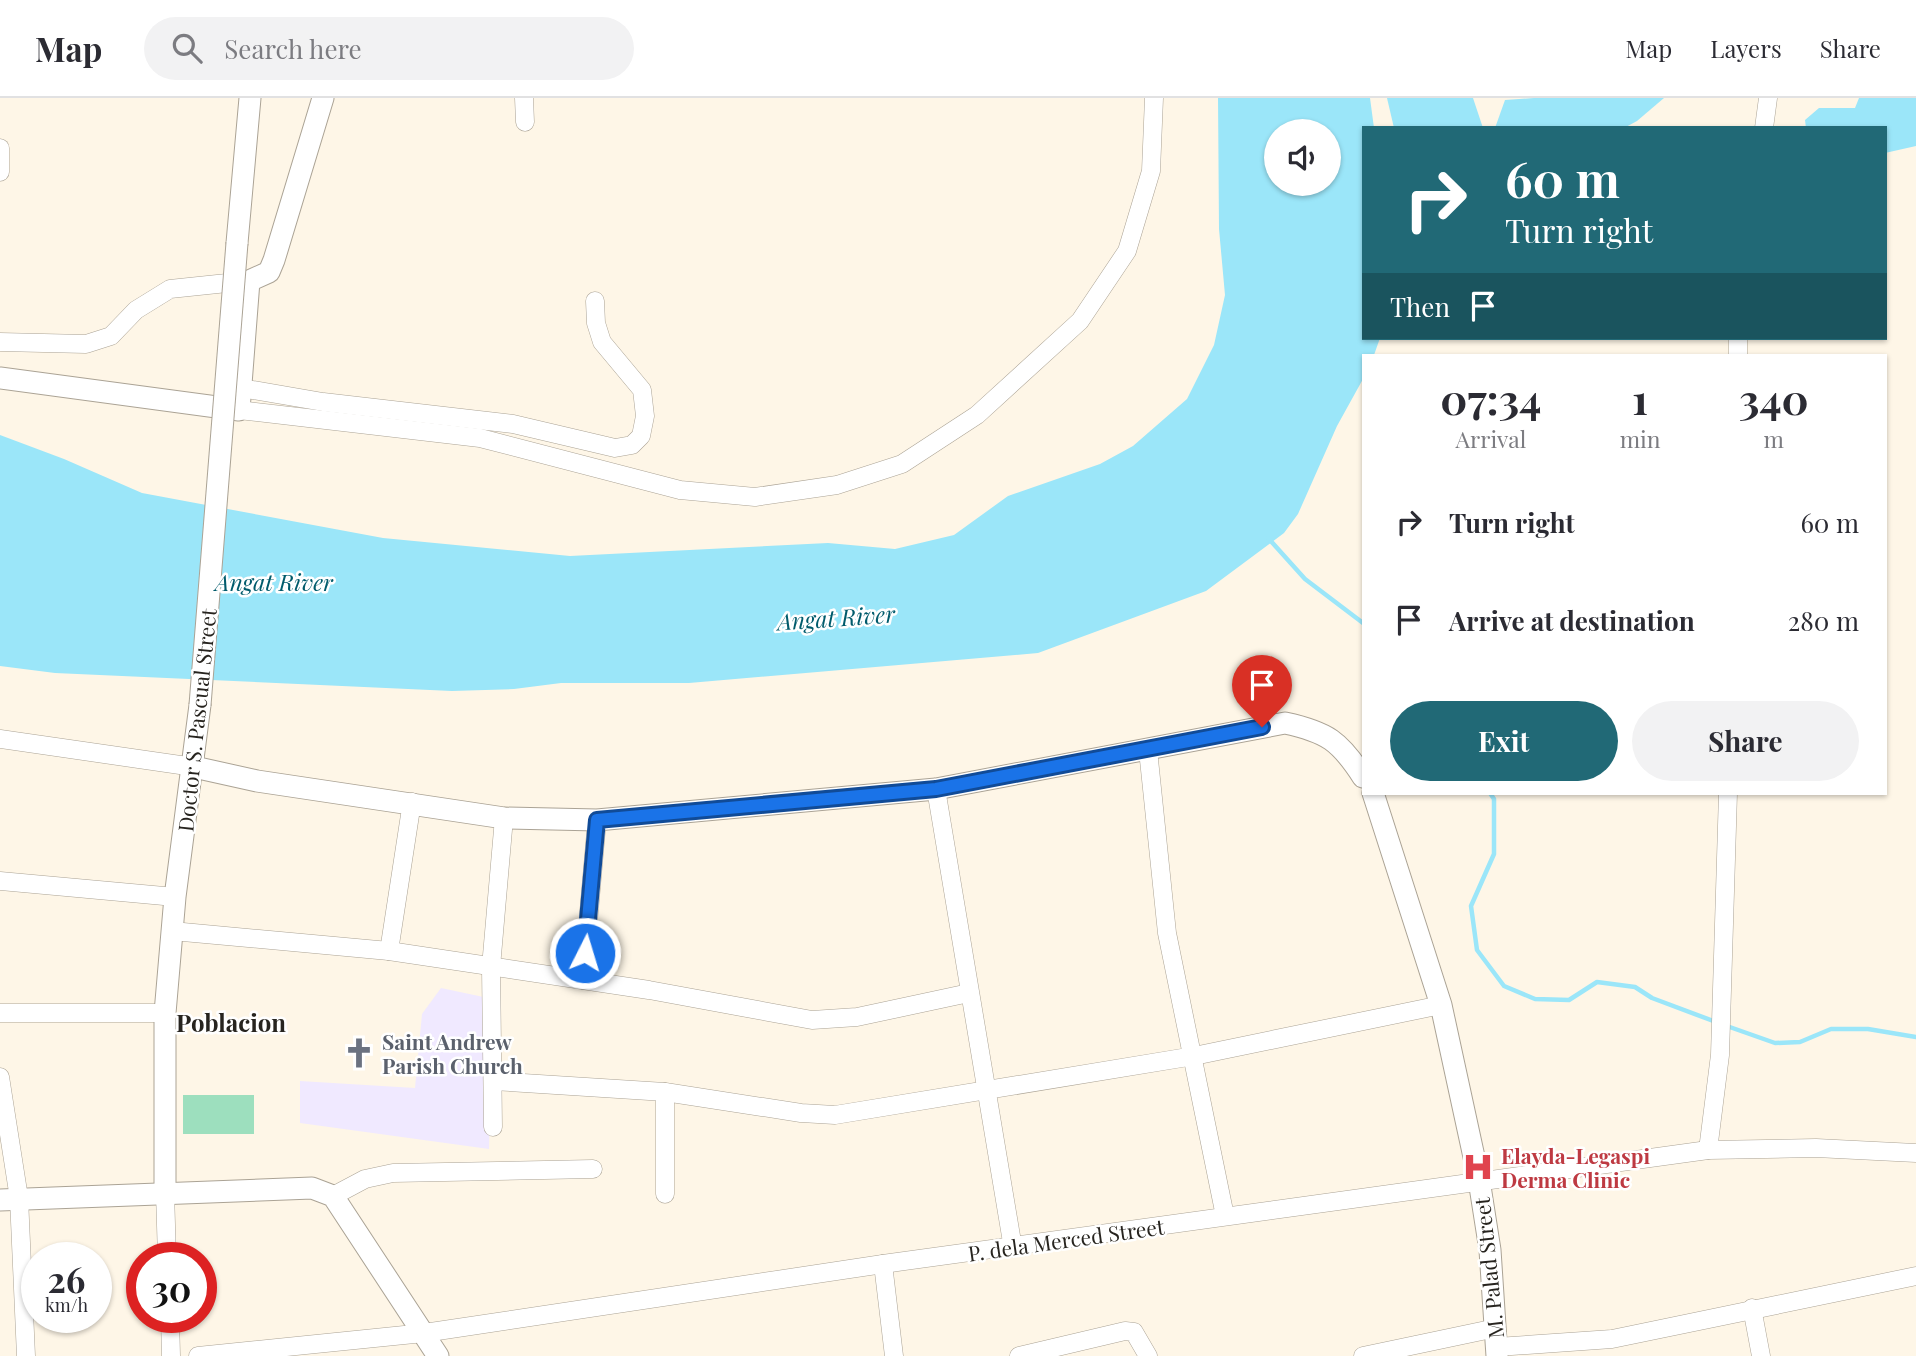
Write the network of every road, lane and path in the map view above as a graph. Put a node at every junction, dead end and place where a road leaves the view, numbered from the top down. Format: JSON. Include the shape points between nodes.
{"nodes":[{"id":1,"x":250,"y":98,"type":"edge"},
{"id":2,"x":323,"y":98,"type":"edge"},
{"id":3,"x":524,"y":98,"type":"edge"},
{"id":4,"x":1154,"y":98,"type":"edge"},
{"id":5,"x":1768,"y":98,"type":"edge"},
{"id":6,"x":525,"y":122,"type":"dead end"},
{"id":7,"x":1764,"y":126,"type":"edge"},
{"id":8,"x":0,"y":148,"type":"edge"},
{"id":9,"x":0,"y":172,"type":"edge"},
{"id":10,"x":249,"y":281,"type":"junction"},
{"id":11,"x":595,"y":301,"type":"dead end"},
{"id":12,"x":0,"y":342,"type":"edge"},
{"id":13,"x":0,"y":378,"type":"edge"},
{"id":14,"x":241,"y":388,"type":"junction"},
{"id":15,"x":239,"y":410,"type":"junction"},
{"id":16,"x":0,"y":739,"type":"edge"},
{"id":17,"x":1148,"y":750,"type":"junction"},
{"id":18,"x":194,"y":767,"type":"junction"},
{"id":19,"x":1362,"y":775,"type":"edge"},
{"id":20,"x":936,"y":789,"type":"junction"},
{"id":21,"x":1374,"y":795,"type":"edge"},
{"id":22,"x":1728,"y":795,"type":"edge"},
{"id":23,"x":412,"y":802,"type":"junction"},
{"id":24,"x":504,"y":818,"type":"junction"},
{"id":25,"x":597,"y":820,"type":"junction"},
{"id":26,"x":0,"y":881,"type":"edge"},
{"id":27,"x":175,"y":897,"type":"junction"},
{"id":28,"x":172,"y":931,"type":"junction"},
{"id":29,"x":390,"y":951,"type":"junction"},
{"id":30,"x":491,"y":967,"type":"junction"},
{"id":31,"x":583,"y":980,"type":"junction"},
{"id":32,"x":969,"y":993,"type":"junction"},
{"id":33,"x":1441,"y":1005,"type":"junction"},
{"id":34,"x":0,"y":1013,"type":"edge"},
{"id":35,"x":166,"y":1013,"type":"junction"},
{"id":36,"x":1194,"y":1056,"type":"junction"},
{"id":37,"x":0,"y":1077,"type":"edge"},
{"id":38,"x":493,"y":1081,"type":"junction"},
{"id":39,"x":985,"y":1091,"type":"junction"},
{"id":40,"x":665,"y":1092,"type":"junction"},
{"id":41,"x":493,"y":1127,"type":"dead end"},
{"id":42,"x":1708,"y":1150,"type":"junction"},
{"id":43,"x":1916,"y":1153,"type":"edge"},
{"id":44,"x":593,"y":1169,"type":"dead end"},
{"id":45,"x":1479,"y":1180,"type":"junction"},
{"id":46,"x":164,"y":1192,"type":"junction"},
{"id":47,"x":665,"y":1194,"type":"dead end"},
{"id":48,"x":333,"y":1195,"type":"junction"},
{"id":49,"x":10,"y":1199,"type":"edge"},
{"id":50,"x":1225,"y":1216,"type":"junction"},
{"id":51,"x":166,"y":1242,"type":"edge"},
{"id":52,"x":1013,"y":1248,"type":"junction"},
{"id":53,"x":883,"y":1264,"type":"junction"},
{"id":54,"x":1916,"y":1276,"type":"edge"},
{"id":55,"x":1752,"y":1308,"type":"junction"},
{"id":56,"x":170,"y":1333,"type":"edge"},
{"id":57,"x":424,"y":1333,"type":"junction"},
{"id":58,"x":1497,"y":1344,"type":"edge"},
{"id":59,"x":26,"y":1356,"type":"edge"},
{"id":60,"x":171,"y":1356,"type":"edge"},
{"id":61,"x":198,"y":1356,"type":"edge"},
{"id":62,"x":438,"y":1356,"type":"edge"},
{"id":63,"x":894,"y":1356,"type":"edge"},
{"id":64,"x":1019,"y":1356,"type":"edge"},
{"id":65,"x":1147,"y":1356,"type":"edge"},
{"id":66,"x":1363,"y":1356,"type":"edge"},
{"id":67,"x":1761,"y":1356,"type":"edge"}],
"edges":[{"from":1,"to":18,"type":"street","name":"Doctor S. Pascual Street","bridge":true},
{"from":2,"to":10,"type":"street","via":[[281,243],[269,272]]},
{"from":3,"to":6,"type":"street"},
{"from":4,"to":15,"type":"street","via":[[1151,171],[1127,251],[1080,321],[977,415],[902,464],[837,485],[755,497],[680,491],[480,438]]},
{"from":5,"to":7,"type":"street"},
{"from":8,"to":9,"type":"street"},
{"from":10,"to":12,"type":"street","via":[[170,289],[136,310],[111,336],[86,344]]},
{"from":10,"to":14,"type":"street"},
{"from":11,"to":14,"type":"street","via":[[602,342],[642,390],[645,416],[641,436],[632,445],[615,448],[513,424]]},
{"from":13,"to":15,"type":"street"},
{"from":14,"to":15,"type":"street"},
{"from":16,"to":18,"type":"street"},
{"from":17,"to":19,"type":"street","via":[[1285,723],[1317,730],[1344,747]]},
{"from":17,"to":20,"type":"street"},
{"from":17,"to":36,"type":"street","via":[[1167,933]]},
{"from":18,"to":23,"type":"street","via":[[257,781]]},
{"from":18,"to":27,"type":"street","name":"Doctor S. Pascual Street"},
{"from":20,"to":25,"type":"street"},
{"from":20,"to":32,"type":"street"},
{"from":21,"to":33,"type":"street","name":"M. Palad Street"},
{"from":22,"to":42,"type":"street","via":[[1720,1055]]},
{"from":23,"to":24,"type":"street"},
{"from":23,"to":29,"type":"street"},
{"from":24,"to":25,"type":"street"},
{"from":24,"to":30,"type":"street"},
{"from":25,"to":31,"type":"street"},
{"from":26,"to":27,"type":"street"},
{"from":27,"to":28,"type":"street","name":"Doctor S. Pascual Street"},
{"from":28,"to":29,"type":"street"},
{"from":28,"to":35,"type":"street","name":"Doctor S. Pascual Street"},
{"from":29,"to":30,"type":"street"},
{"from":30,"to":31,"type":"street"},
{"from":30,"to":38,"type":"street"},
{"from":31,"to":32,"type":"street","via":[[812,1020],[857,1017]]},
{"from":32,"to":39,"type":"street"},
{"from":33,"to":36,"type":"street"},
{"from":33,"to":45,"type":"street","name":"M. Palad Street"},
{"from":34,"to":35,"type":"street"},
{"from":35,"to":46,"type":"street","name":"Doctor S. Pascual Street"},
{"from":36,"to":39,"type":"street"},
{"from":36,"to":50,"type":"street"},
{"from":37,"to":49,"type":"street"},
{"from":38,"to":40,"type":"street"},
{"from":38,"to":41,"type":"street"},
{"from":39,"to":40,"type":"street","via":[[835,1115]]},
{"from":39,"to":52,"type":"street"},
{"from":40,"to":47,"type":"street"},
{"from":42,"to":43,"type":"street","name":"P. dela Merced Street","via":[[1816,1148]]},
{"from":42,"to":45,"type":"street","name":"P. dela Merced Street"},
{"from":44,"to":48,"type":"street","via":[[393,1173],[365,1179]]},
{"from":45,"to":50,"type":"street","name":"P. dela Merced Street"},
{"from":45,"to":58,"type":"street","name":"M. Palad Street"},
{"from":46,"to":48,"type":"street","via":[[312,1188]]},
{"from":46,"to":49,"type":"street"},
{"from":46,"to":51,"type":"street","name":"Doctor S. Pascual Street"},
{"from":48,"to":57,"type":"street"},
{"from":49,"to":59,"type":"street"},
{"from":50,"to":52,"type":"street","name":"P. dela Merced Street"},
{"from":52,"to":53,"type":"street","name":"P. dela Merced Street"},
{"from":53,"to":57,"type":"street","name":"P. dela Merced Street"},
{"from":53,"to":63,"type":"street"},
{"from":54,"to":55,"type":"street"},
{"from":55,"to":58,"type":"street","via":[[1612,1339]]},
{"from":55,"to":67,"type":"street"},
{"from":56,"to":60,"type":"street"},
{"from":57,"to":61,"type":"street","name":"P. dela Merced Street"},
{"from":57,"to":62,"type":"street"},
{"from":58,"to":66,"type":"street"},
{"from":64,"to":65,"type":"street","via":[[1125,1331],[1134,1332]]}]}
